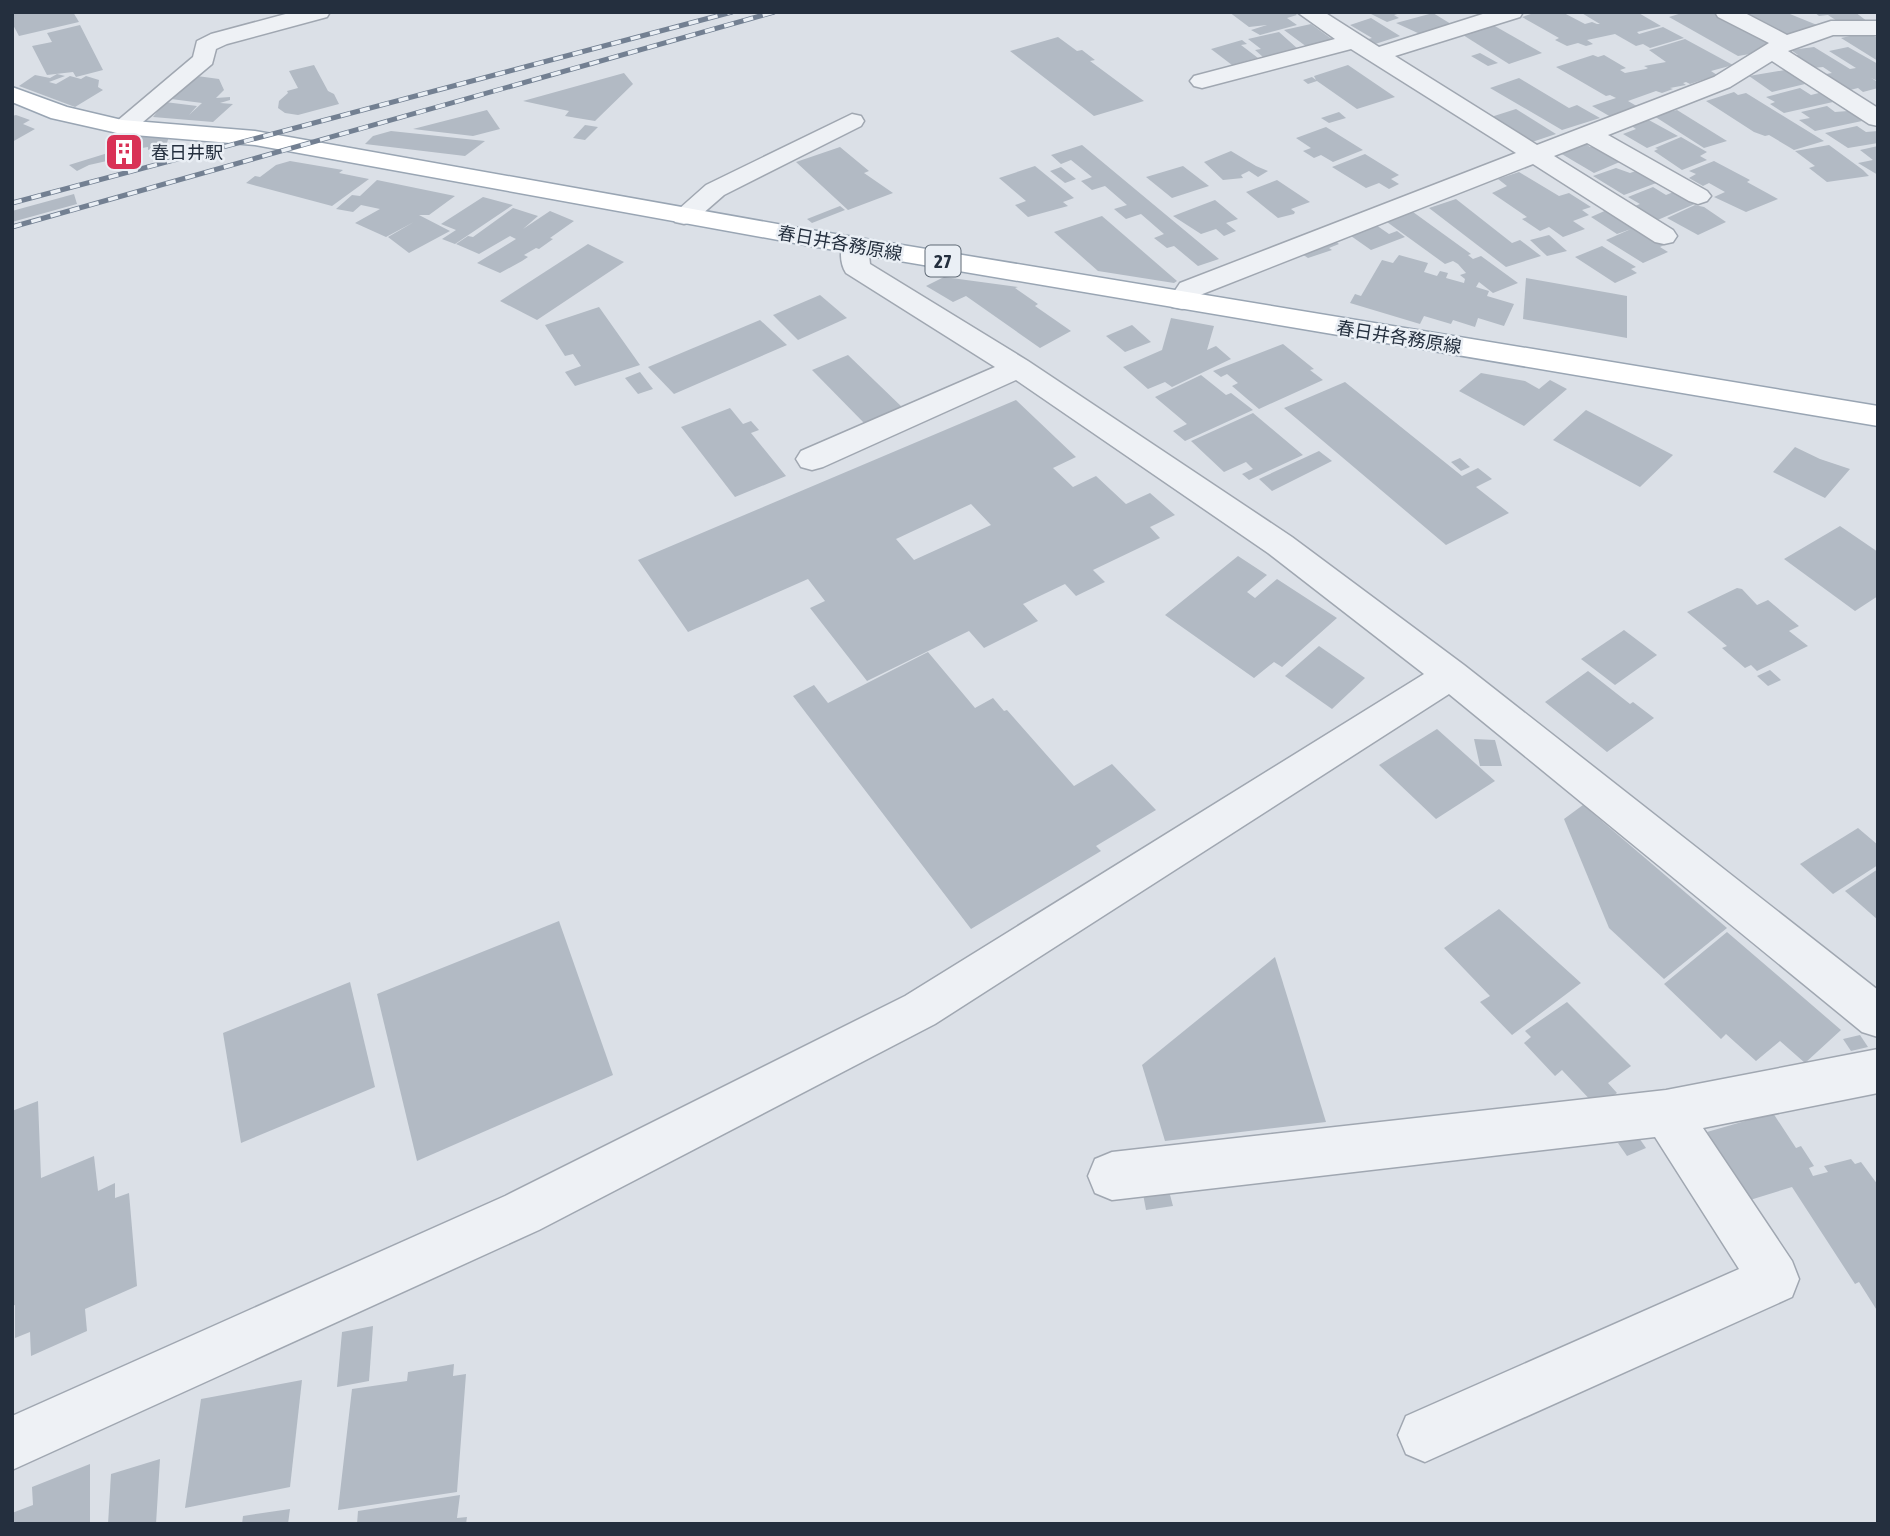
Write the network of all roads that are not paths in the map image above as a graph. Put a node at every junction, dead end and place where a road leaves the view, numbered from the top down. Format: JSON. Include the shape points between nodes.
{"nodes":[{"id":1,"x":319,"y":12,"type":"edge"},
{"id":2,"x":1308,"y":12,"type":"edge"},
{"id":3,"x":1444,"y":12,"type":"edge"},
{"id":4,"x":1512,"y":12,"type":"edge"},
{"id":5,"x":1726,"y":12,"type":"edge"},
{"id":6,"x":1468,"y":26,"type":"junction"},
{"id":7,"x":1878,"y":28,"type":"edge"},
{"id":8,"x":1354,"y":41,"type":"junction"},
{"id":9,"x":1779,"y":47,"type":"junction"},
{"id":10,"x":1376,"y":55,"type":"junction"},
{"id":11,"x":1202,"y":81,"type":"dead end"},
{"id":12,"x":12,"y":94,"type":"edge"},
{"id":13,"x":1878,"y":119,"type":"edge"},
{"id":14,"x":852,"y":121,"type":"dead end"},
{"id":15,"x":122,"y":127,"type":"junction"},
{"id":16,"x":1589,"y":134,"type":"junction"},
{"id":17,"x":1534,"y":155,"type":"junction"},
{"id":18,"x":1698,"y":196,"type":"dead end"},
{"id":19,"x":684,"y":216,"type":"junction"},
{"id":20,"x":1664,"y":236,"type":"dead end"},
{"id":21,"x":855,"y":246,"type":"junction"},
{"id":22,"x":1182,"y":301,"type":"junction"},
{"id":23,"x":1018,"y":368,"type":"junction"},
{"id":24,"x":1878,"y":416,"type":"edge"},
{"id":25,"x":812,"y":460,"type":"dead end"},
{"id":26,"x":1451,"y":675,"type":"junction"},
{"id":27,"x":1878,"y":1017,"type":"edge"},
{"id":28,"x":1878,"y":1071,"type":"edge"},
{"id":29,"x":1666,"y":1113,"type":"junction"},
{"id":30,"x":1112,"y":1176,"type":"dead end"},
{"id":31,"x":1424,"y":1435,"type":"dead end"},
{"id":32,"x":12,"y":1443,"type":"edge"}],
"edges":[{"from":1,"to":15,"type":"street","via":[[205,46],[204,59]]},
{"from":2,"to":8,"type":"street"},
{"from":3,"to":6,"type":"street"},
{"from":4,"to":6,"type":"street"},
{"from":5,"to":9,"type":"street"},
{"from":6,"to":10,"type":"street"},
{"from":7,"to":9,"type":"street","via":[[1831,28]]},
{"from":8,"to":10,"type":"street"},
{"from":8,"to":11,"type":"street"},
{"from":9,"to":13,"type":"street"},
{"from":9,"to":16,"type":"street","via":[[1722,82]]},
{"from":10,"to":17,"type":"street"},
{"from":12,"to":15,"type":"main road","name":"春日井各務原線","number":"27","via":[[60,113]]},
{"from":14,"to":19,"type":"street","via":[[715,190]]},
{"from":15,"to":19,"type":"main road","name":"春日井各務原線","number":"27","via":[[255,138]]},
{"from":16,"to":17,"type":"street"},
{"from":16,"to":18,"type":"street"},
{"from":17,"to":20,"type":"street"},
{"from":17,"to":22,"type":"street","via":[[1190,289]]},
{"from":19,"to":21,"type":"main road","name":"春日井各務原線","number":"27"},
{"from":21,"to":22,"type":"main road","name":"春日井各務原線","number":"27"},
{"from":21,"to":23,"type":"street","via":[[856,267]]},
{"from":22,"to":24,"type":"main road","name":"春日井各務原線","number":"27"},
{"from":23,"to":25,"type":"street"},
{"from":23,"to":26,"type":"street","via":[[1280,545]]},
{"from":26,"to":27,"type":"street"},
{"from":26,"to":32,"type":"street","via":[[920,1010],[522,1213]]},
{"from":28,"to":29,"type":"street"},
{"from":29,"to":30,"type":"street"},
{"from":29,"to":31,"type":"street","via":[[1774,1279]]}]}
